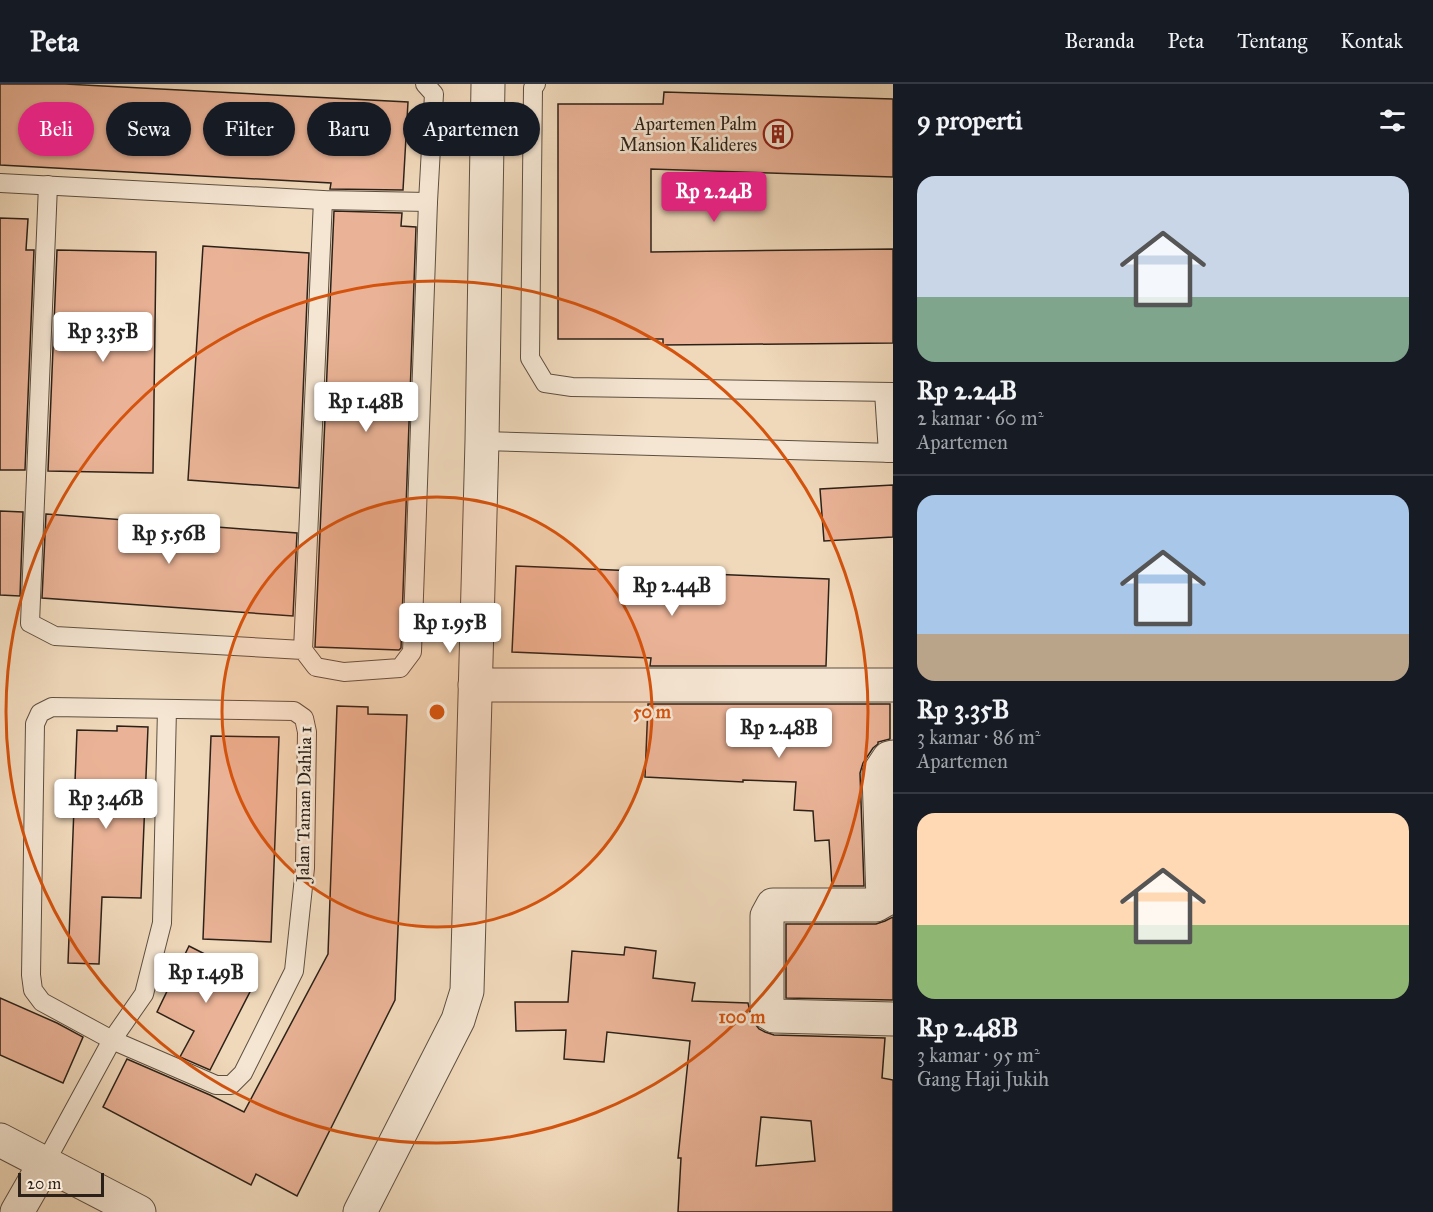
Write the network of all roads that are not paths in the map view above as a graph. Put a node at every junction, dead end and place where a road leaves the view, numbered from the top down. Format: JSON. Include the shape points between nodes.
{"nodes":[{"id":1,"x":425,"y":84,"type":"edge"},
{"id":2,"x":488,"y":84,"type":"edge"},
{"id":3,"x":536,"y":84,"type":"edge"},
{"id":4,"x":0,"y":183,"type":"edge"},
{"id":5,"x":48,"y":186,"type":"junction"},
{"id":6,"x":323,"y":200,"type":"junction"},
{"id":7,"x":428,"y":202,"type":"junction"},
{"id":8,"x":889,"y":392,"type":"edge"},
{"id":9,"x":482,"y":441,"type":"junction"},
{"id":10,"x":891,"y":453,"type":"edge"},
{"id":11,"x":303,"y":650,"type":"junction"},
{"id":12,"x":475,"y":685,"type":"junction"},
{"id":13,"x":893,"y":685,"type":"edge"},
{"id":14,"x":166,"y":709,"type":"junction"},
{"id":15,"x":893,"y":757,"type":"edge"},
{"id":16,"x":893,"y":1019,"type":"edge"},
{"id":17,"x":112,"y":1040,"type":"junction"},
{"id":18,"x":0,"y":1140,"type":"edge"},
{"id":19,"x":45,"y":1163,"type":"junction"},
{"id":20,"x":17,"y":1212,"type":"edge"},
{"id":21,"x":139,"y":1212,"type":"edge"},
{"id":22,"x":360,"y":1212,"type":"edge"}],
"edges":[{"from":1,"to":7,"type":"lane","via":[[434,94]]},
{"from":2,"to":9,"type":"street"},
{"from":3,"to":8,"type":"lane","via":[[530,358],[545,383],[572,387]]},
{"from":4,"to":5,"type":"lane"},
{"from":5,"to":6,"type":"lane"},
{"from":5,"to":11,"type":"lane","via":[[30,623],[55,636]]},
{"from":6,"to":7,"type":"lane"},
{"from":6,"to":11,"type":"lane"},
{"from":7,"to":11,"type":"lane","via":[[412,652],[400,668],[344,672],[316,667]]},
{"from":8,"to":10,"type":"lane"},
{"from":9,"to":10,"type":"lane"},
{"from":9,"to":12,"type":"street"},
{"from":12,"to":13,"type":"street"},
{"from":12,"to":22,"type":"street","via":[[467,991],[458,1020]]},
{"from":14,"to":17,"type":"lane","via":[[162,923],[144,993]]},
{"from":14,"to":17,"type":"lane","via":[[51,707],[40,713],[35,724],[33,990],[42,1002]]},
{"from":14,"to":17,"type":"lane","name":"Jalan Taman Dahlia 1","via":[[294,711],[304,718],[305,868],[294,971],[243,1073],[231,1085],[216,1085]]},
{"from":15,"to":16,"type":"street","via":[[879,773],[883,901],[876,905],[773,905],[767,916],[769,1013]]},
{"from":17,"to":19,"type":"lane"},
{"from":18,"to":19,"type":"street"},
{"from":19,"to":20,"type":"street"},
{"from":19,"to":21,"type":"street"}]}
